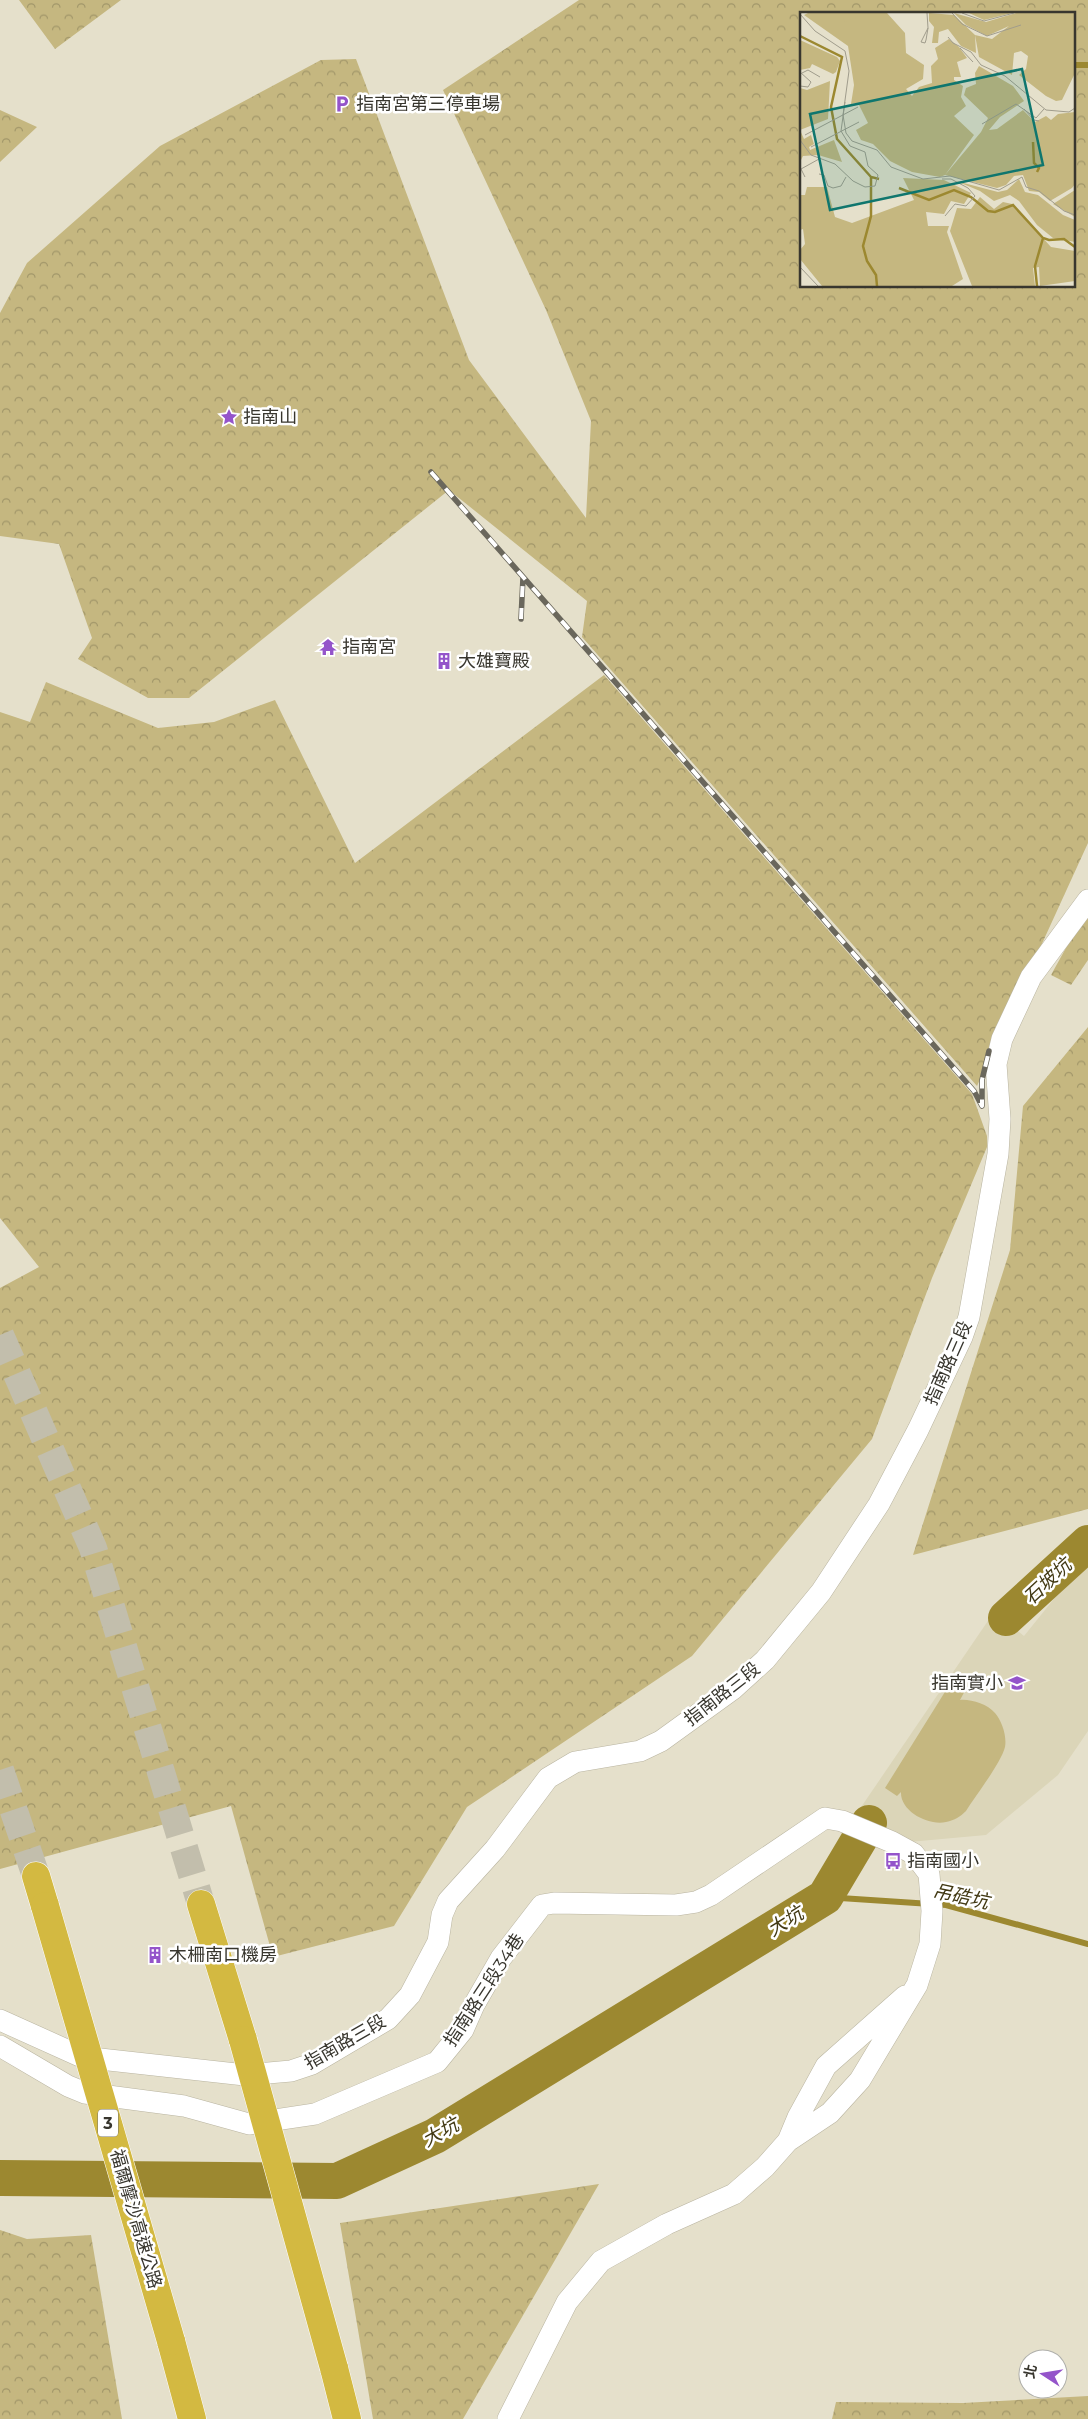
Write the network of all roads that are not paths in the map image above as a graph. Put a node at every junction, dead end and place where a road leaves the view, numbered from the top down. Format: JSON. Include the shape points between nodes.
{"nodes":[{"id":1,"x":1088,"y":900,"type":"edge"},
{"id":2,"x":36,"y":1876,"type":"tunnel mouth"},
{"id":3,"x":201,"y":1904,"type":"tunnel mouth"},
{"id":4,"x":917,"y":1985,"type":"junction"},
{"id":5,"x":0,"y":2020,"type":"edge"},
{"id":6,"x":0,"y":2046,"type":"edge"},
{"id":7,"x":788,"y":2141,"type":"junction"},
{"id":8,"x":192,"y":2419,"type":"edge"},
{"id":9,"x":347,"y":2419,"type":"edge"},
{"id":10,"x":508,"y":2419,"type":"edge"}],
"edges":[{"from":1,"to":5,"type":"street","name":"指南路三段","via":[[1031,976],[1002,1039],[996,1064],[1000,1119],[998,1154],[969,1317],[962,1337],[878,1504],[822,1592],[765,1660],[734,1689],[661,1741],[640,1751],[575,1762],[548,1778],[495,1849],[448,1901],[442,1915],[438,1942],[410,1995],[388,2020],[312,2064],[291,2071],[245,2075],[82,2057]]},
{"from":2,"to":8,"type":"highway","name":"福爾摩沙高速公路","number":"3","bridge":true},
{"from":3,"to":9,"type":"highway","bridge":true,"via":[[243,2040]]},
{"from":4,"to":6,"type":"street","name":"指南路三段34巷","via":[[930,1944],[929,1874],[914,1854],[892,1842],[842,1821],[825,1818],[696,1902],[676,1905],[554,1903],[542,1906],[501,1958],[463,2030],[437,2062],[315,2114],[249,2124],[184,2106],[85,2092],[68,2086]]},
{"from":4,"to":7,"type":"street","via":[[860,2080],[830,2112]]},
{"from":4,"to":7,"type":"street","via":[[826,2066]]},
{"from":7,"to":10,"type":"street","via":[[734,2194],[667,2224],[600,2260],[567,2302]]}]}
